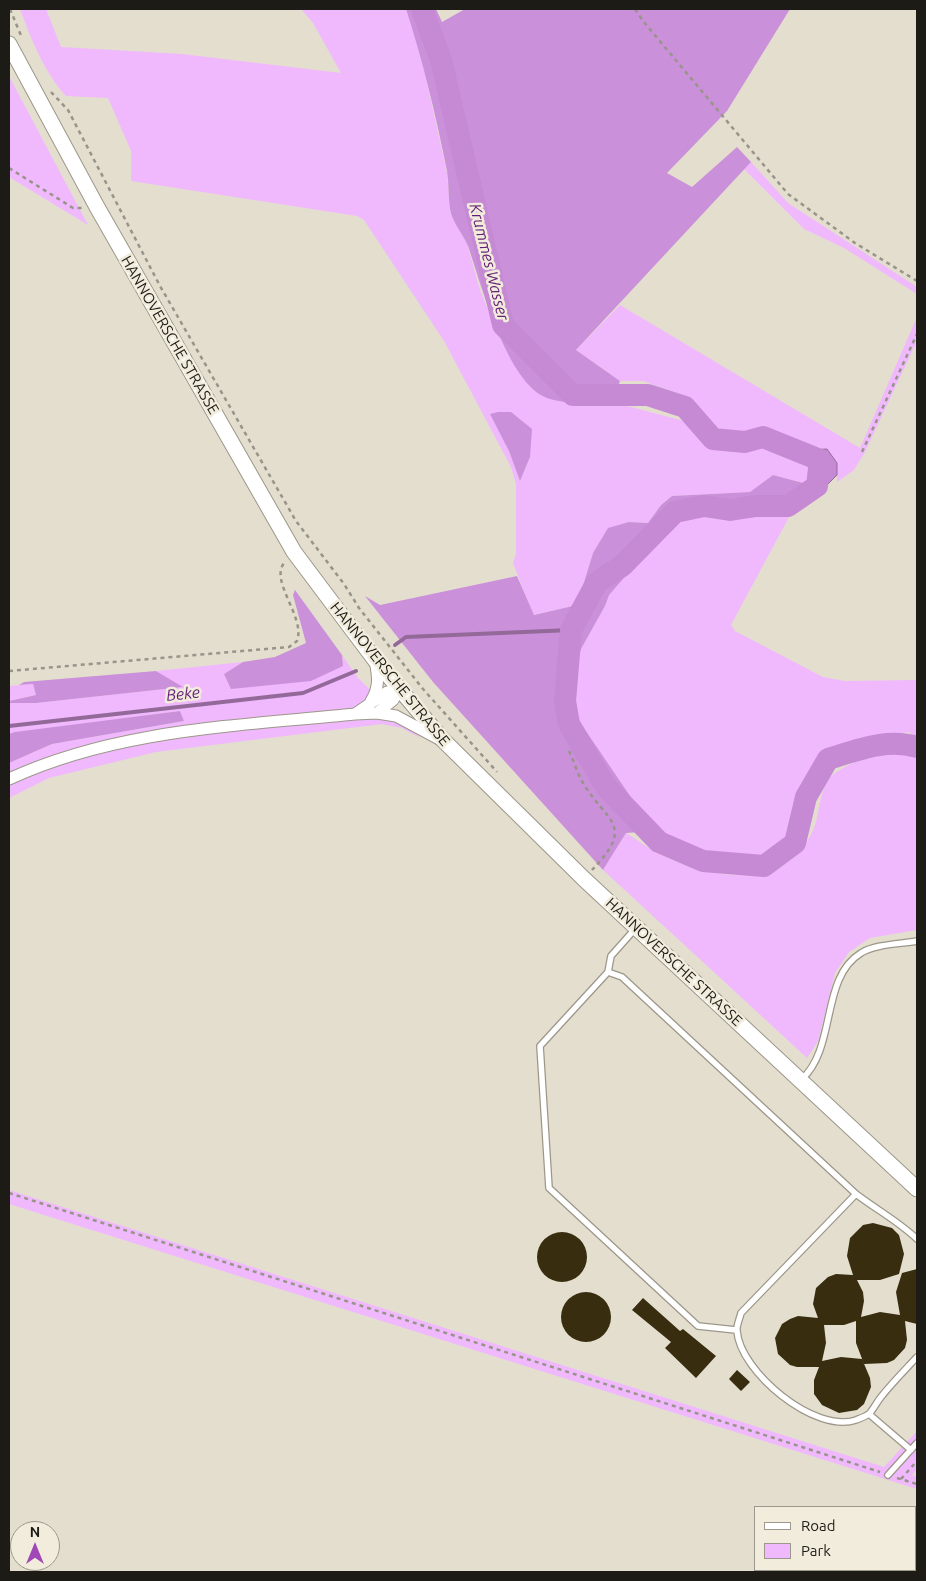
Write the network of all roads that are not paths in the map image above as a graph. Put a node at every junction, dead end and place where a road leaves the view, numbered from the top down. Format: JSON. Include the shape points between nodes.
{"nodes":[{"id":1,"x":9,"y":44,"type":"edge"},
{"id":2,"x":376,"y":660,"type":"junction"},
{"id":3,"x":399,"y":689,"type":"junction"},
{"id":4,"x":374,"y":708,"type":"junction"},
{"id":5,"x":443,"y":740,"type":"junction"},
{"id":6,"x":9,"y":779,"type":"edge"},
{"id":7,"x":637,"y":928,"type":"junction"},
{"id":8,"x":917,"y":941,"type":"edge"},
{"id":9,"x":608,"y":972,"type":"junction"},
{"id":10,"x":800,"y":1081,"type":"junction"},
{"id":11,"x":917,"y":1189,"type":"edge"},
{"id":12,"x":856,"y":1194,"type":"junction"},
{"id":13,"x":917,"y":1239,"type":"edge"},
{"id":14,"x":736,"y":1330,"type":"junction"},
{"id":15,"x":917,"y":1357,"type":"edge"},
{"id":16,"x":869,"y":1414,"type":"junction"},
{"id":17,"x":917,"y":1443,"type":"edge"},
{"id":18,"x":911,"y":1450,"type":"junction"},
{"id":19,"x":888,"y":1475,"type":"road end"}],
"edges":[{"from":1,"to":2,"type":"main road","name":"HANNOVERSCHE STRASSE","via":[[97,207],[294,552]]},
{"from":2,"to":3,"type":"main road","name":"HANNOVERSCHE STRASSE"},
{"from":2,"to":4,"type":"street","via":[[378,691]]},
{"from":3,"to":4,"type":"street","via":[[393,700]]},
{"from":3,"to":5,"type":"main road","name":"HANNOVERSCHE STRASSE"},
{"from":4,"to":5,"type":"street","via":[[414,723]]},
{"from":4,"to":6,"type":"street","via":[[355,714],[148,736],[42,764]]},
{"from":5,"to":7,"type":"main road","name":"HANNOVERSCHE STRASSE","via":[[590,872]]},
{"from":7,"to":9,"type":"lane","via":[[611,956]]},
{"from":7,"to":10,"type":"main road","name":"HANNOVERSCHE STRASSE"},
{"from":8,"to":10,"type":"lane","via":[[862,952],[851,960],[842,973],[819,1053],[810,1072]]},
{"from":9,"to":12,"type":"lane","via":[[622,977]]},
{"from":9,"to":14,"type":"lane","via":[[540,1046],[549,1188],[698,1326]]},
{"from":10,"to":11,"type":"main road","name":"HANNOVERSCHE STRASSE"},
{"from":12,"to":13,"type":"lane","via":[[882,1214],[898,1220]]},
{"from":12,"to":14,"type":"lane","via":[[741,1313]]},
{"from":14,"to":16,"type":"lane","via":[[756,1372],[782,1396],[808,1413],[833,1422],[854,1421]]},
{"from":15,"to":16,"type":"lane","via":[[879,1398]]},
{"from":16,"to":18,"type":"lane"},
{"from":17,"to":18,"type":"lane"},
{"from":18,"to":19,"type":"lane"}]}
